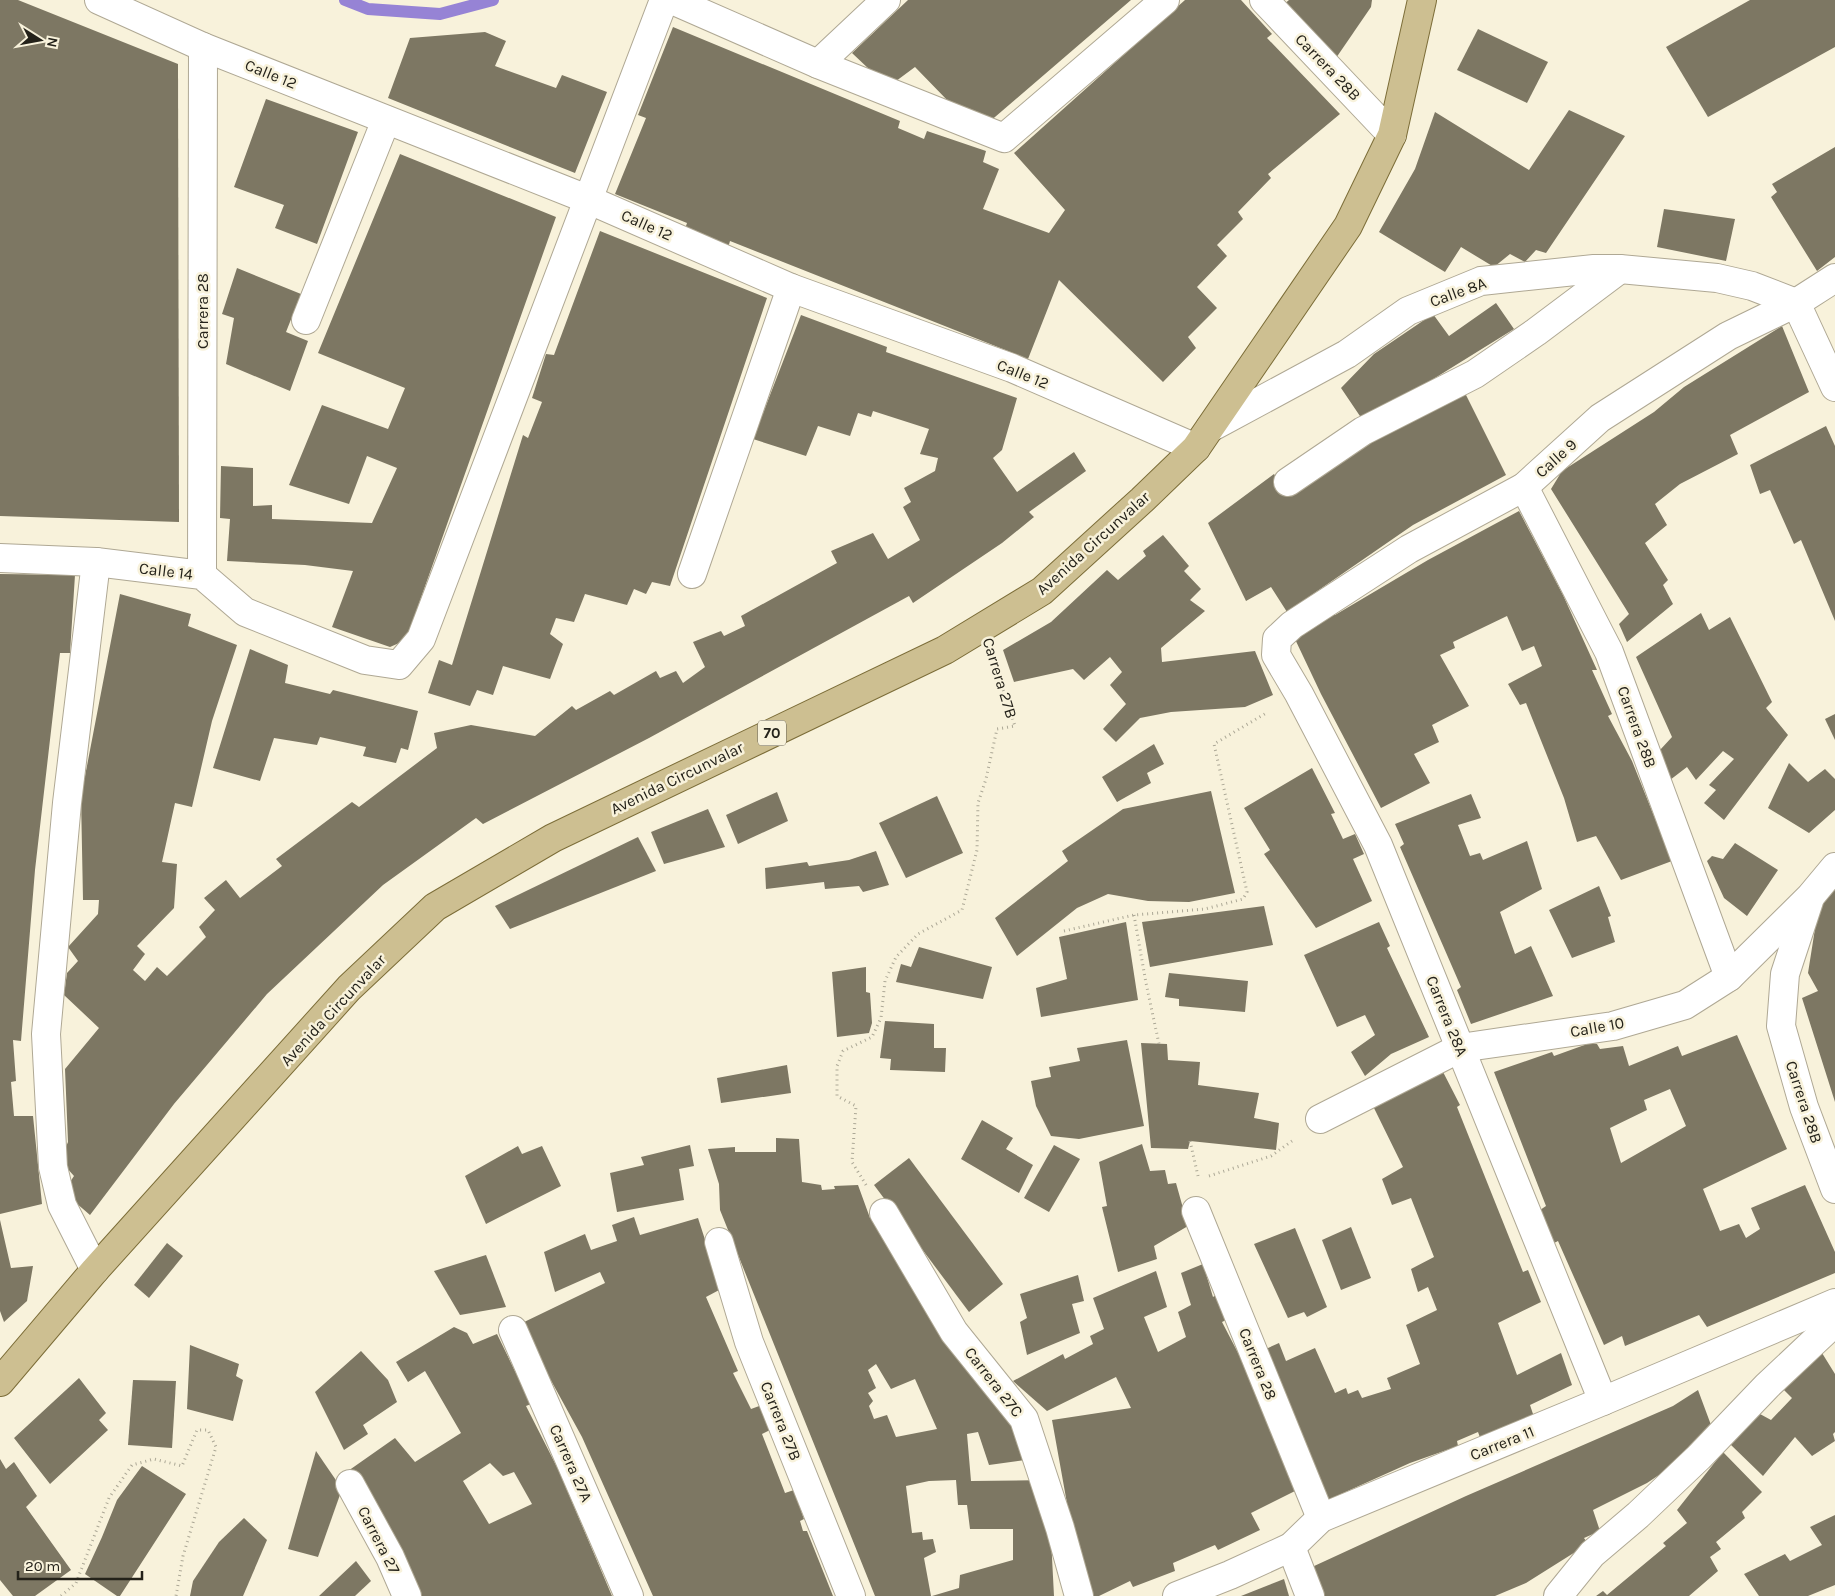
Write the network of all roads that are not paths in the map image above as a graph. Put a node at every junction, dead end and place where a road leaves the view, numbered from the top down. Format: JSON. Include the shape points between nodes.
{"nodes":[{"id":1,"x":98,"y":0,"type":"edge"},
{"id":2,"x":664,"y":0,"type":"edge"},
{"id":3,"x":672,"y":0,"type":"edge"},
{"id":4,"x":886,"y":0,"type":"edge"},
{"id":5,"x":1165,"y":0,"type":"edge"},
{"id":6,"x":1264,"y":0,"type":"edge"},
{"id":7,"x":1422,"y":0,"type":"edge"},
{"id":8,"x":203,"y":47,"type":"junction"},
{"id":9,"x":818,"y":64,"type":"junction"},
{"id":10,"x":386,"y":120,"type":"junction"},
{"id":11,"x":1392,"y":135,"type":"junction"},
{"id":12,"x":587,"y":199,"type":"junction"},
{"id":13,"x":1620,"y":269,"type":"junction"},
{"id":14,"x":1835,"y":278,"type":"edge"},
{"id":15,"x":791,"y":288,"type":"junction"},
{"id":16,"x":1796,"y":302,"type":"junction"},
{"id":17,"x":306,"y":320,"type":"dead end"},
{"id":18,"x":1835,"y":386,"type":"edge"},
{"id":19,"x":1203,"y":438,"type":"junction"},
{"id":20,"x":1288,"y":482,"type":"dead end"},
{"id":21,"x":1524,"y":486,"type":"junction"},
{"id":22,"x":0,"y":558,"type":"edge"},
{"id":23,"x":96,"y":562,"type":"junction"},
{"id":24,"x":692,"y":574,"type":"dead end"},
{"id":25,"x":202,"y":575,"type":"junction"},
{"id":26,"x":1277,"y":639,"type":"joint"},
{"id":27,"x":1835,"y":867,"type":"edge"},
{"id":28,"x":1810,"y":897,"type":"junction"},
{"id":29,"x":1729,"y":977,"type":"junction"},
{"id":30,"x":1460,"y":1048,"type":"junction"},
{"id":31,"x":1320,"y":1120,"type":"road end"},
{"id":32,"x":1835,"y":1189,"type":"edge"},
{"id":33,"x":1196,"y":1211,"type":"dead end"},
{"id":34,"x":884,"y":1213,"type":"road end"},
{"id":35,"x":719,"y":1242,"type":"dead end"},
{"id":36,"x":95,"y":1270,"type":"junction"},
{"id":37,"x":1835,"y":1302,"type":"edge"},
{"id":38,"x":1835,"y":1322,"type":"edge"},
{"id":39,"x":513,"y":1330,"type":"dead end"},
{"id":40,"x":0,"y":1382,"type":"edge"},
{"id":41,"x":1603,"y":1401,"type":"junction"},
{"id":42,"x":350,"y":1484,"type":"dead end"},
{"id":43,"x":1321,"y":1518,"type":"junction"},
{"id":44,"x":1291,"y":1547,"type":"junction"},
{"id":45,"x":408,"y":1596,"type":"edge"},
{"id":46,"x":629,"y":1596,"type":"edge"},
{"id":47,"x":851,"y":1596,"type":"edge"},
{"id":48,"x":1079,"y":1596,"type":"edge"},
{"id":49,"x":1177,"y":1596,"type":"edge"},
{"id":50,"x":1310,"y":1596,"type":"edge"},
{"id":51,"x":1558,"y":1596,"type":"edge"}],
"edges":[{"from":1,"to":8,"type":"street","name":"Calle 12"},
{"from":2,"to":12,"type":"street"},
{"from":3,"to":9,"type":"street"},
{"from":4,"to":9,"type":"street"},
{"from":5,"to":9,"type":"street","via":[[1004,138]]},
{"from":6,"to":11,"type":"street","name":"Carrera 28B"},
{"from":7,"to":11,"type":"main road","name":"Avenida Circunvalar","number":"70"},
{"from":8,"to":10,"type":"street","name":"Calle 12"},
{"from":8,"to":25,"type":"street","name":"Carrera 28"},
{"from":10,"to":12,"type":"street","name":"Calle 12"},
{"from":10,"to":17,"type":"street"},
{"from":11,"to":19,"type":"main road","name":"Avenida Circunvalar","number":"70","via":[[1348,226]]},
{"from":12,"to":15,"type":"street","name":"Calle 12"},
{"from":12,"to":25,"type":"street","name":"Calle 14","via":[[421,638],[399,665],[365,660],[244,612]]},
{"from":13,"to":16,"type":"street","name":"Calle 8A","via":[[1717,278],[1752,286]]},
{"from":13,"to":19,"type":"street","name":"Calle 8A","via":[[1481,281],[1408,311],[1347,354]]},
{"from":13,"to":20,"type":"street","via":[[1475,374],[1363,431]]},
{"from":14,"to":16,"type":"street","name":"Calle 9"},
{"from":15,"to":19,"type":"street","name":"Calle 12"},
{"from":15,"to":24,"type":"street"},
{"from":16,"to":18,"type":"street"},
{"from":16,"to":21,"type":"street","name":"Calle 9","via":[[1728,336],[1600,418]]},
{"from":19,"to":36,"type":"main road","name":"Avenida Circunvalar","number":"70","via":[[1142,500],[1042,591],[945,650],[553,838],[435,907],[349,988]]},
{"from":21,"to":26,"type":"street","name":"Calle 9","via":[[1409,549],[1292,625]]},
{"from":21,"to":29,"type":"street","name":"Carrera 28B","via":[[1609,652]]},
{"from":22,"to":23,"type":"street","name":"Calle 14"},
{"from":23,"to":25,"type":"street","name":"Calle 14"},
{"from":23,"to":36,"type":"street","via":[[67,803],[46,1034],[52,1167],[62,1205]]},
{"from":26,"to":30,"type":"street","name":"Carrera 28A","via":[[1276,654],[1378,845]]},
{"from":27,"to":28,"type":"street","name":"Calle 10"},
{"from":28,"to":29,"type":"street","name":"Calle 10"},
{"from":28,"to":32,"type":"street","name":"Carrera 28B","via":[[1785,974],[1780,1026],[1804,1108]]},
{"from":29,"to":30,"type":"street","name":"Calle 10","via":[[1685,1006],[1613,1026]]},
{"from":30,"to":31,"type":"street","name":"Calle 10"},
{"from":30,"to":41,"type":"street","name":"Carrera 28A"},
{"from":33,"to":43,"type":"street","name":"Carrera 28"},
{"from":34,"to":48,"type":"street","name":"Carrera 27C","via":[[954,1332],[1024,1418]]},
{"from":35,"to":47,"type":"street","name":"Carrera 27B","via":[[749,1342]]},
{"from":36,"to":40,"type":"main road","name":"Avenida Circunvalar","number":"70"},
{"from":37,"to":41,"type":"street","name":"Carrera 11"},
{"from":38,"to":51,"type":"street","via":[[1699,1457],[1592,1554]]},
{"from":39,"to":46,"type":"street","name":"Carrera 27A"},
{"from":41,"to":43,"type":"street","name":"Carrera 11"},
{"from":42,"to":45,"type":"street","name":"Carrera 27"},
{"from":43,"to":44,"type":"street","name":"Carrera 11"},
{"from":44,"to":49,"type":"street","name":"Carrera 11"},
{"from":44,"to":50,"type":"street"}]}
